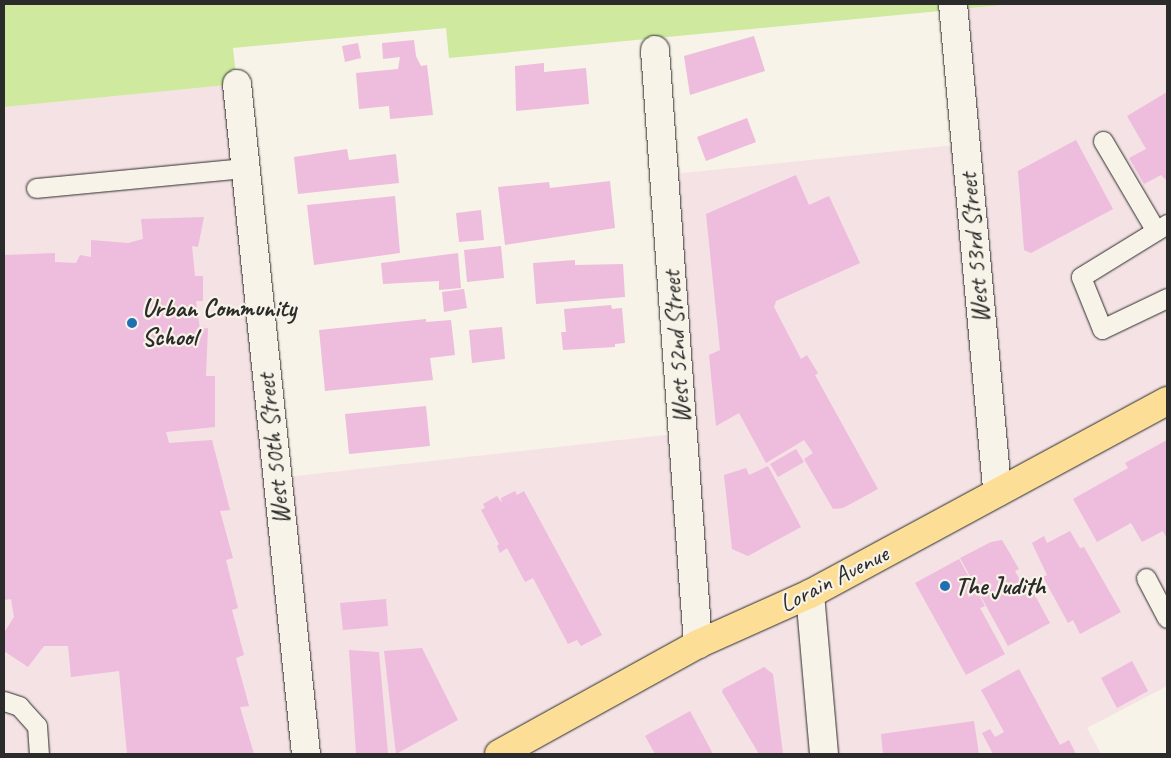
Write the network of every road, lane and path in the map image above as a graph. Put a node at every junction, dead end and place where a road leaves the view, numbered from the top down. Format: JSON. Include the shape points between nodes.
{"nodes":[{"id":1,"x":953,"y":7,"type":"edge"},
{"id":2,"x":655,"y":50,"type":"dead end"},
{"id":3,"x":237,"y":84,"type":"dead end"},
{"id":4,"x":1103,"y":141,"type":"dead end"},
{"id":5,"x":245,"y":168,"type":"junction"},
{"id":6,"x":36,"y":188,"type":"dead end"},
{"id":7,"x":1162,"y":227,"type":"edge"},
{"id":8,"x":1167,"y":298,"type":"edge"},
{"id":9,"x":1167,"y":401,"type":"edge"},
{"id":10,"x":997,"y":492,"type":"junction"},
{"id":11,"x":1146,"y":578,"type":"dead end"},
{"id":12,"x":810,"y":594,"type":"junction"},
{"id":13,"x":1167,"y":618,"type":"edge"},
{"id":14,"x":698,"y":644,"type":"junction"},
{"id":15,"x":4,"y":702,"type":"edge"},
{"id":16,"x":39,"y":754,"type":"edge"},
{"id":17,"x":306,"y":754,"type":"edge"},
{"id":18,"x":499,"y":754,"type":"edge"},
{"id":19,"x":824,"y":754,"type":"edge"}],
"edges":[{"from":1,"to":10,"type":"street","name":"West 53rd Street"},
{"from":2,"to":14,"type":"street","name":"West 52nd Street"},
{"from":3,"to":5,"type":"street","name":"West 50th Street"},
{"from":4,"to":7,"type":"lane"},
{"from":5,"to":6,"type":"lane"},
{"from":5,"to":17,"type":"street","name":"West 50th Street"},
{"from":7,"to":8,"type":"lane","via":[[1081,277],[1102,329]]},
{"from":9,"to":10,"type":"main road","name":"Lorain Avenue"},
{"from":10,"to":12,"type":"main road","name":"Lorain Avenue"},
{"from":11,"to":13,"type":"lane"},
{"from":12,"to":14,"type":"main road","name":"Lorain Avenue"},
{"from":12,"to":19,"type":"street"},
{"from":14,"to":18,"type":"main road","name":"Lorain Avenue"},
{"from":15,"to":16,"type":"lane","via":[[19,706],[37,726]]}]}
